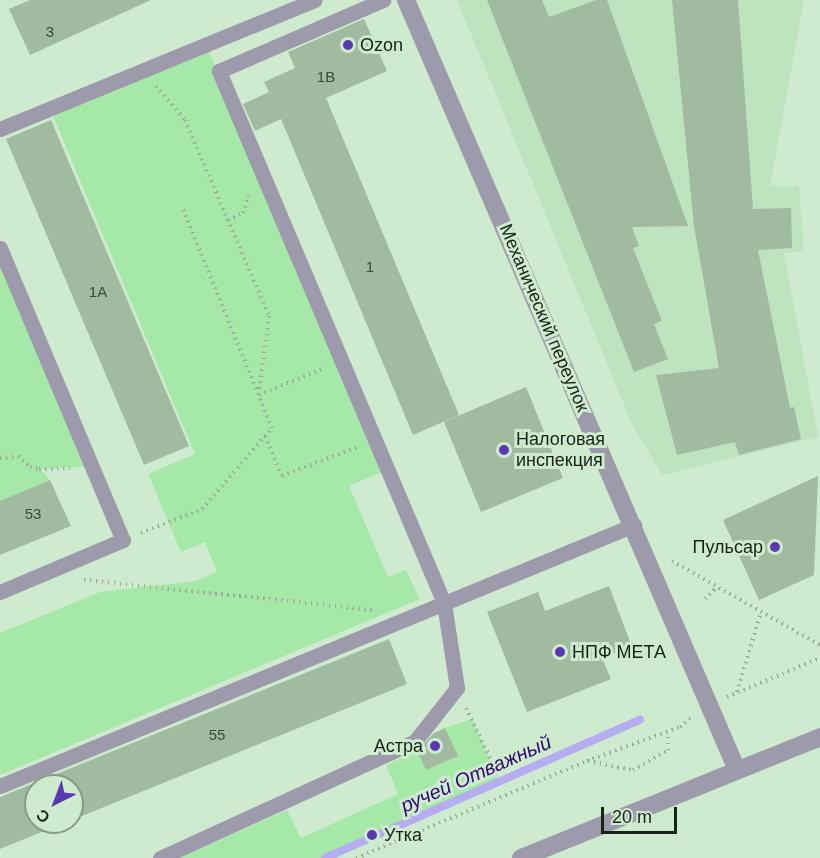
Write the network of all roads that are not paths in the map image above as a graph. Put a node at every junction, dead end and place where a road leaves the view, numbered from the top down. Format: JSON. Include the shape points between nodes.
{"nodes":[{"id":1,"x":315,"y":0,"type":"edge"},
{"id":2,"x":383,"y":0,"type":"edge"},
{"id":3,"x":406,"y":0,"type":"edge"},
{"id":4,"x":0,"y":129,"type":"edge"},
{"id":5,"x":0,"y":248,"type":"edge"},
{"id":6,"x":634,"y":525,"type":"junction"},
{"id":7,"x":0,"y":592,"type":"edge"},
{"id":8,"x":444,"y":603,"type":"junction"},
{"id":9,"x":820,"y":737,"type":"edge"},
{"id":10,"x":737,"y":770,"type":"junction"},
{"id":11,"x":0,"y":786,"type":"edge"},
{"id":12,"x":160,"y":858,"type":"edge"},
{"id":13,"x":521,"y":858,"type":"edge"}],
"edges":[{"from":1,"to":4,"type":"lane"},
{"from":2,"to":8,"type":"lane","via":[[219,70]]},
{"from":3,"to":6,"type":"street","name":"Механический переулок"},
{"from":5,"to":7,"type":"lane","via":[[123,540]]},
{"from":6,"to":8,"type":"lane"},
{"from":6,"to":10,"type":"street","name":"Механический переулок"},
{"from":8,"to":11,"type":"lane"},
{"from":8,"to":12,"type":"lane","via":[[457,688],[415,741]]},
{"from":9,"to":10,"type":"street"},
{"from":10,"to":13,"type":"street"}]}
